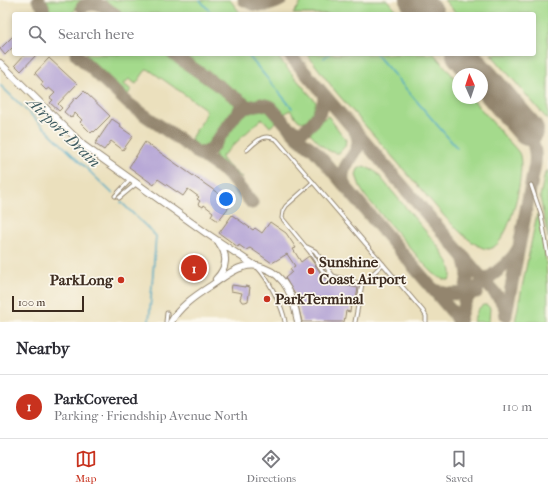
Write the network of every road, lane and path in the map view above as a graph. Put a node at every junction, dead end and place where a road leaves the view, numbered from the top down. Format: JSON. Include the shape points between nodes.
{"nodes":[{"id":1,"x":0,"y":63,"type":"edge"},
{"id":2,"x":247,"y":150,"type":"dead end"},
{"id":3,"x":131,"y":179,"type":"junction"},
{"id":4,"x":313,"y":182,"type":"junction"},
{"id":5,"x":137,"y":183,"type":"junction"},
{"id":6,"x":531,"y":185,"type":"dead end"},
{"id":7,"x":116,"y":196,"type":"dead end"},
{"id":8,"x":119,"y":198,"type":"dead end"},
{"id":9,"x":214,"y":239,"type":"junction"},
{"id":10,"x":548,"y":255,"type":"edge"},
{"id":11,"x":383,"y":264,"type":"junction"},
{"id":12,"x":254,"y":265,"type":"junction"},
{"id":13,"x":362,"y":284,"type":"junction"},
{"id":14,"x":206,"y":289,"type":"junction"},
{"id":15,"x":167,"y":314,"type":"dead end"},
{"id":16,"x":166,"y":322,"type":"edge"},
{"id":17,"x":171,"y":322,"type":"edge"},
{"id":18,"x":285,"y":322,"type":"edge"},
{"id":19,"x":298,"y":322,"type":"edge"},
{"id":20,"x":355,"y":322,"type":"edge"},
{"id":21,"x":426,"y":322,"type":"edge"}],
"edges":[{"from":1,"to":3,"type":"street","via":[[83,145]]},
{"from":2,"to":4,"type":"lane","via":[[264,137],[272,137]]},
{"from":3,"to":5,"type":"street"},
{"from":3,"to":7,"type":"lane"},
{"from":4,"to":11,"type":"lane"},
{"from":4,"to":13,"type":"lane","via":[[286,206],[282,218],[304,246],[315,251],[333,276]]},
{"from":5,"to":8,"type":"lane"},
{"from":5,"to":9,"type":"street"},
{"from":6,"to":10,"type":"lane","via":[[541,214]]},
{"from":9,"to":12,"type":"street"},
{"from":9,"to":14,"type":"street","via":[[224,250],[225,262],[219,275]]},
{"from":11,"to":13,"type":"lane"},
{"from":11,"to":21,"type":"lane","via":[[423,311]]},
{"from":12,"to":14,"type":"street","via":[[235,270]]},
{"from":12,"to":18,"type":"lane","via":[[279,300]]},
{"from":12,"to":19,"type":"street","via":[[267,269],[281,278],[294,304]]},
{"from":13,"to":20,"type":"lane"},
{"from":14,"to":17,"type":"street","via":[[183,306]]},
{"from":15,"to":16,"type":"lane"}]}
